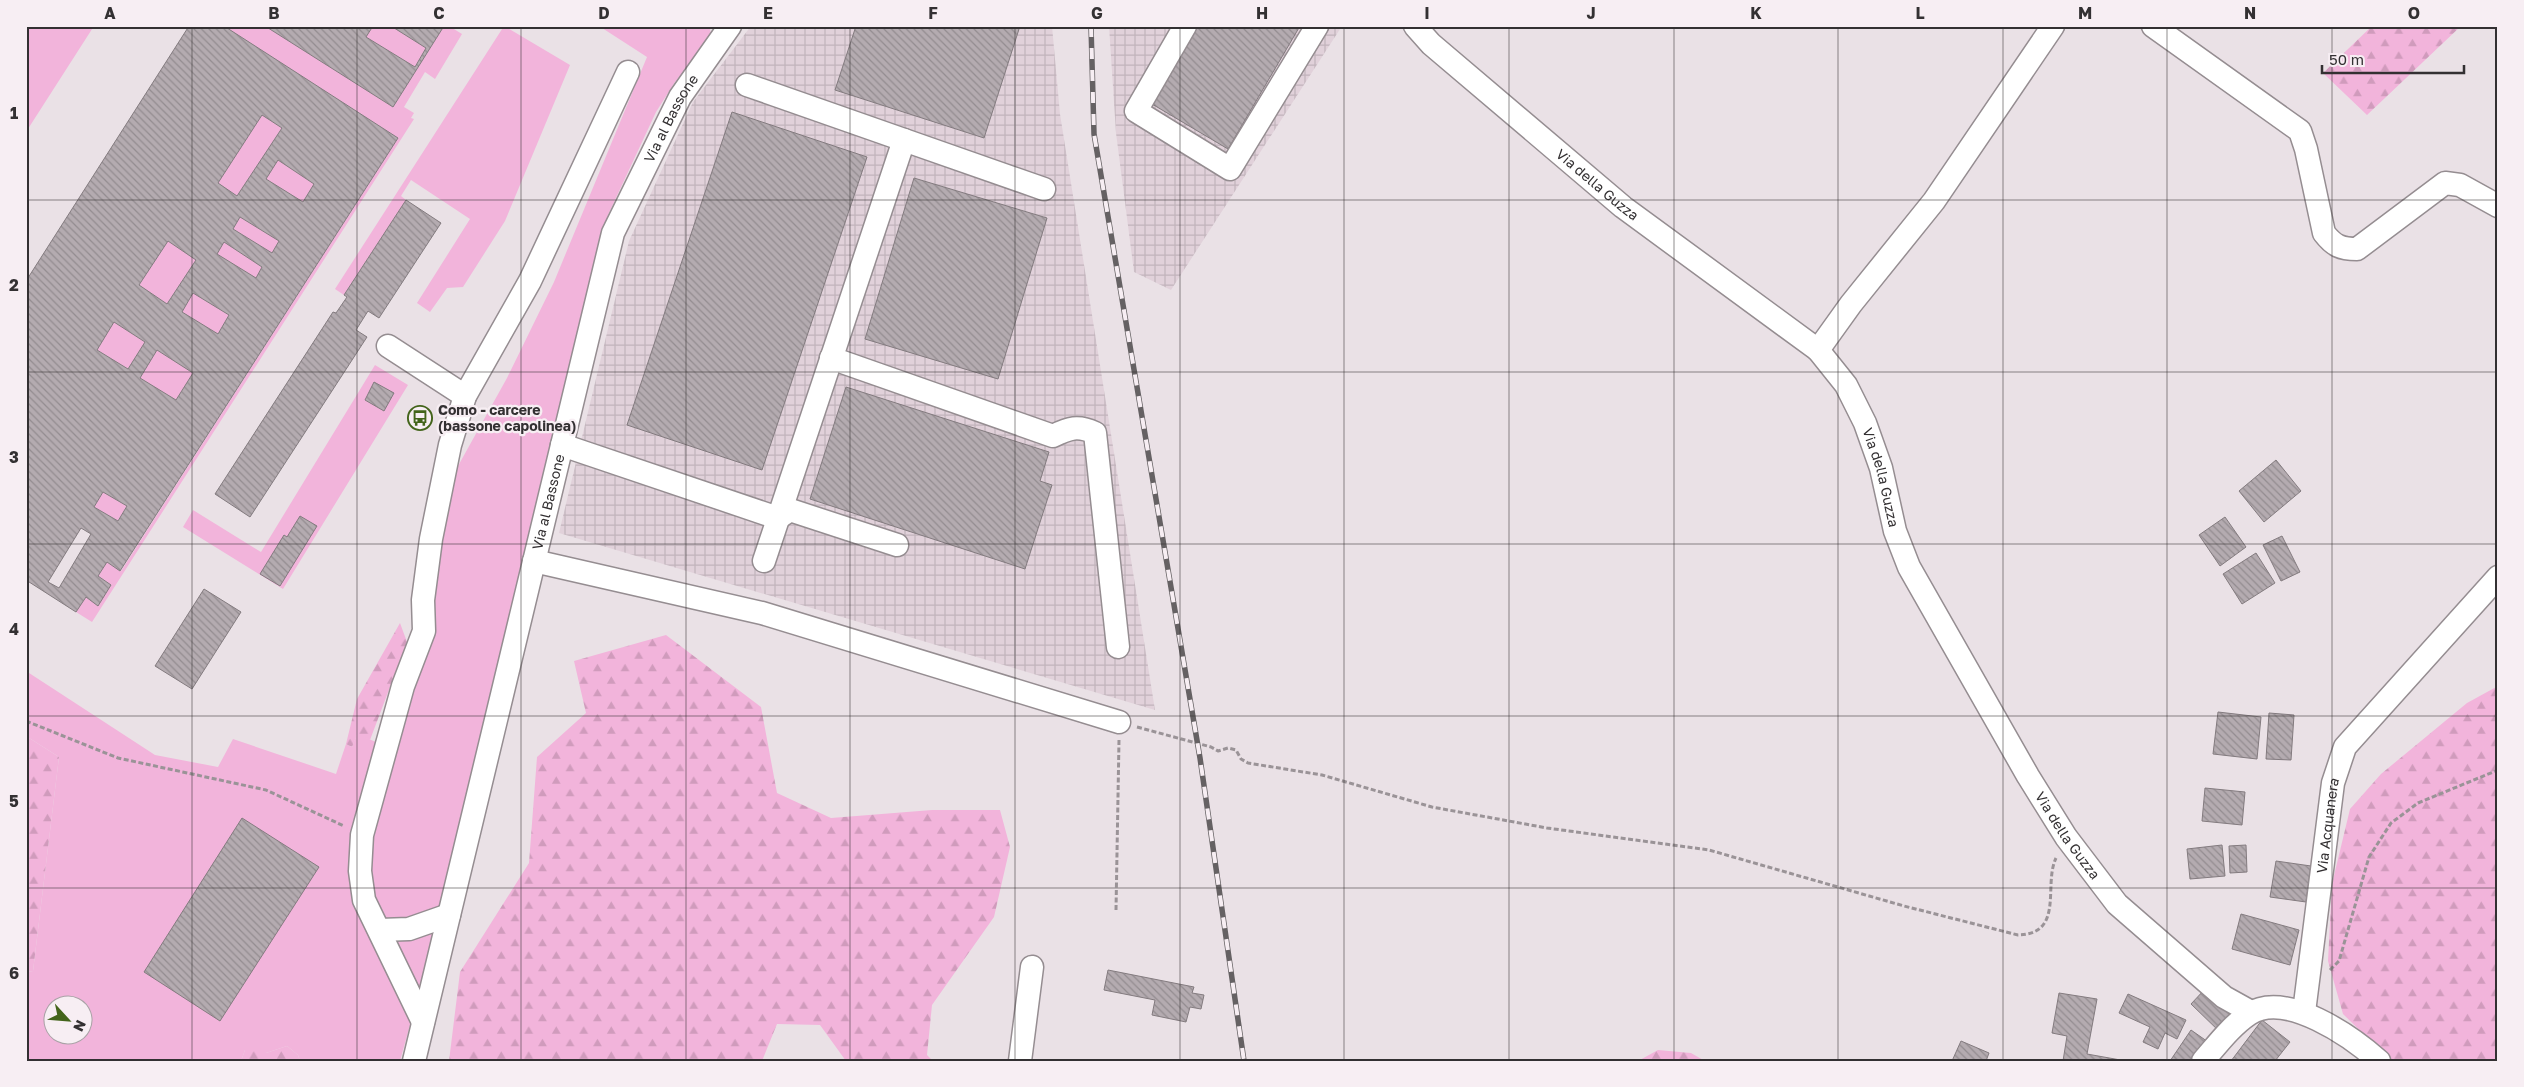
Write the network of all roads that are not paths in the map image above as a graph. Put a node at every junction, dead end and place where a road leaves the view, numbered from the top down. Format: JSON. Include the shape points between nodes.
{"nodes":[{"id":1,"x":730,"y":26,"type":"edge"},
{"id":2,"x":1185,"y":26,"type":"edge"},
{"id":3,"x":1317,"y":26,"type":"edge"},
{"id":4,"x":1415,"y":26,"type":"edge"},
{"id":5,"x":2053,"y":26,"type":"edge"},
{"id":6,"x":2153,"y":26,"type":"edge"},
{"id":7,"x":628,"y":72,"type":"dead end"},
{"id":8,"x":747,"y":85,"type":"dead end"},
{"id":9,"x":904,"y":140,"type":"junction"},
{"id":10,"x":1044,"y":189,"type":"dead end"},
{"id":11,"x":2498,"y":206,"type":"edge"},
{"id":12,"x":388,"y":346,"type":"dead end"},
{"id":13,"x":1818,"y":350,"type":"junction"},
{"id":14,"x":831,"y":358,"type":"junction"},
{"id":15,"x":465,"y":396,"type":"junction"},
{"id":16,"x":562,"y":445,"type":"junction"},
{"id":17,"x":778,"y":518,"type":"junction"},
{"id":18,"x":897,"y":544,"type":"dead end"},
{"id":19,"x":534,"y":561,"type":"junction"},
{"id":20,"x":764,"y":561,"type":"dead end"},
{"id":21,"x":2498,"y":577,"type":"edge"},
{"id":22,"x":1118,"y":647,"type":"dead end"},
{"id":23,"x":1119,"y":722,"type":"road end"},
{"id":24,"x":449,"y":915,"type":"junction"},
{"id":25,"x":380,"y":930,"type":"junction"},
{"id":26,"x":1032,"y":967,"type":"dead end"},
{"id":27,"x":2306,"y":1002,"type":"junction"},
{"id":28,"x":2251,"y":1012,"type":"junction"},
{"id":29,"x":423,"y":1022,"type":"junction"},
{"id":30,"x":414,"y":1061,"type":"edge"},
{"id":31,"x":1020,"y":1061,"type":"edge"},
{"id":32,"x":2203,"y":1061,"type":"edge"},
{"id":33,"x":2379,"y":1061,"type":"edge"}],
"edges":[{"from":1,"to":16,"type":"street","name":"Via al Bassone","via":[[680,97],[613,233]]},
{"from":2,"to":3,"type":"street","via":[[1136,111],[1230,169]]},
{"from":4,"to":13,"type":"street","name":"Via della Guzza","via":[[1431,44],[1623,207]]},
{"from":5,"to":13,"type":"street","via":[[1934,201]]},
{"from":6,"to":11,"type":"street","via":[[2300,132],[2324,233],[2332,243],[2344,249],[2357,248],[2446,183],[2460,185]]},
{"from":7,"to":15,"type":"street","via":[[530,281]]},
{"from":8,"to":9,"type":"street"},
{"from":9,"to":10,"type":"street"},
{"from":9,"to":14,"type":"street"},
{"from":12,"to":15,"type":"street"},
{"from":13,"to":28,"type":"street","name":"Via della Guzza","via":[[1846,385],[1865,424],[1881,468],[1895,531],[1909,567],[2066,837],[2117,904],[2224,997]]},
{"from":14,"to":17,"type":"street"},
{"from":14,"to":22,"type":"street","via":[[1053,436],[1067,428],[1082,426],[1095,433]]},
{"from":15,"to":25,"type":"street","via":[[450,445],[431,539],[423,600],[424,631],[403,686],[362,835],[360,862],[364,900]]},
{"from":16,"to":17,"type":"street"},
{"from":16,"to":19,"type":"street","name":"Via al Bassone"},
{"from":17,"to":18,"type":"street","via":[[790,510]]},
{"from":17,"to":20,"type":"street"},
{"from":19,"to":23,"type":"street","via":[[762,613]]},
{"from":19,"to":24,"type":"street","name":"Via al Bassone"},
{"from":21,"to":27,"type":"street","name":"Via Acquanera","via":[[2345,747],[2333,783]]},
{"from":24,"to":25,"type":"street","via":[[409,929]]},
{"from":24,"to":29,"type":"street","name":"Via al Bassone"},
{"from":25,"to":29,"type":"street"},
{"from":26,"to":31,"type":"street"},
{"from":27,"to":28,"type":"street"},
{"from":27,"to":33,"type":"street"},
{"from":28,"to":32,"type":"street"},
{"from":29,"to":30,"type":"street","name":"Via al Bassone"}]}
